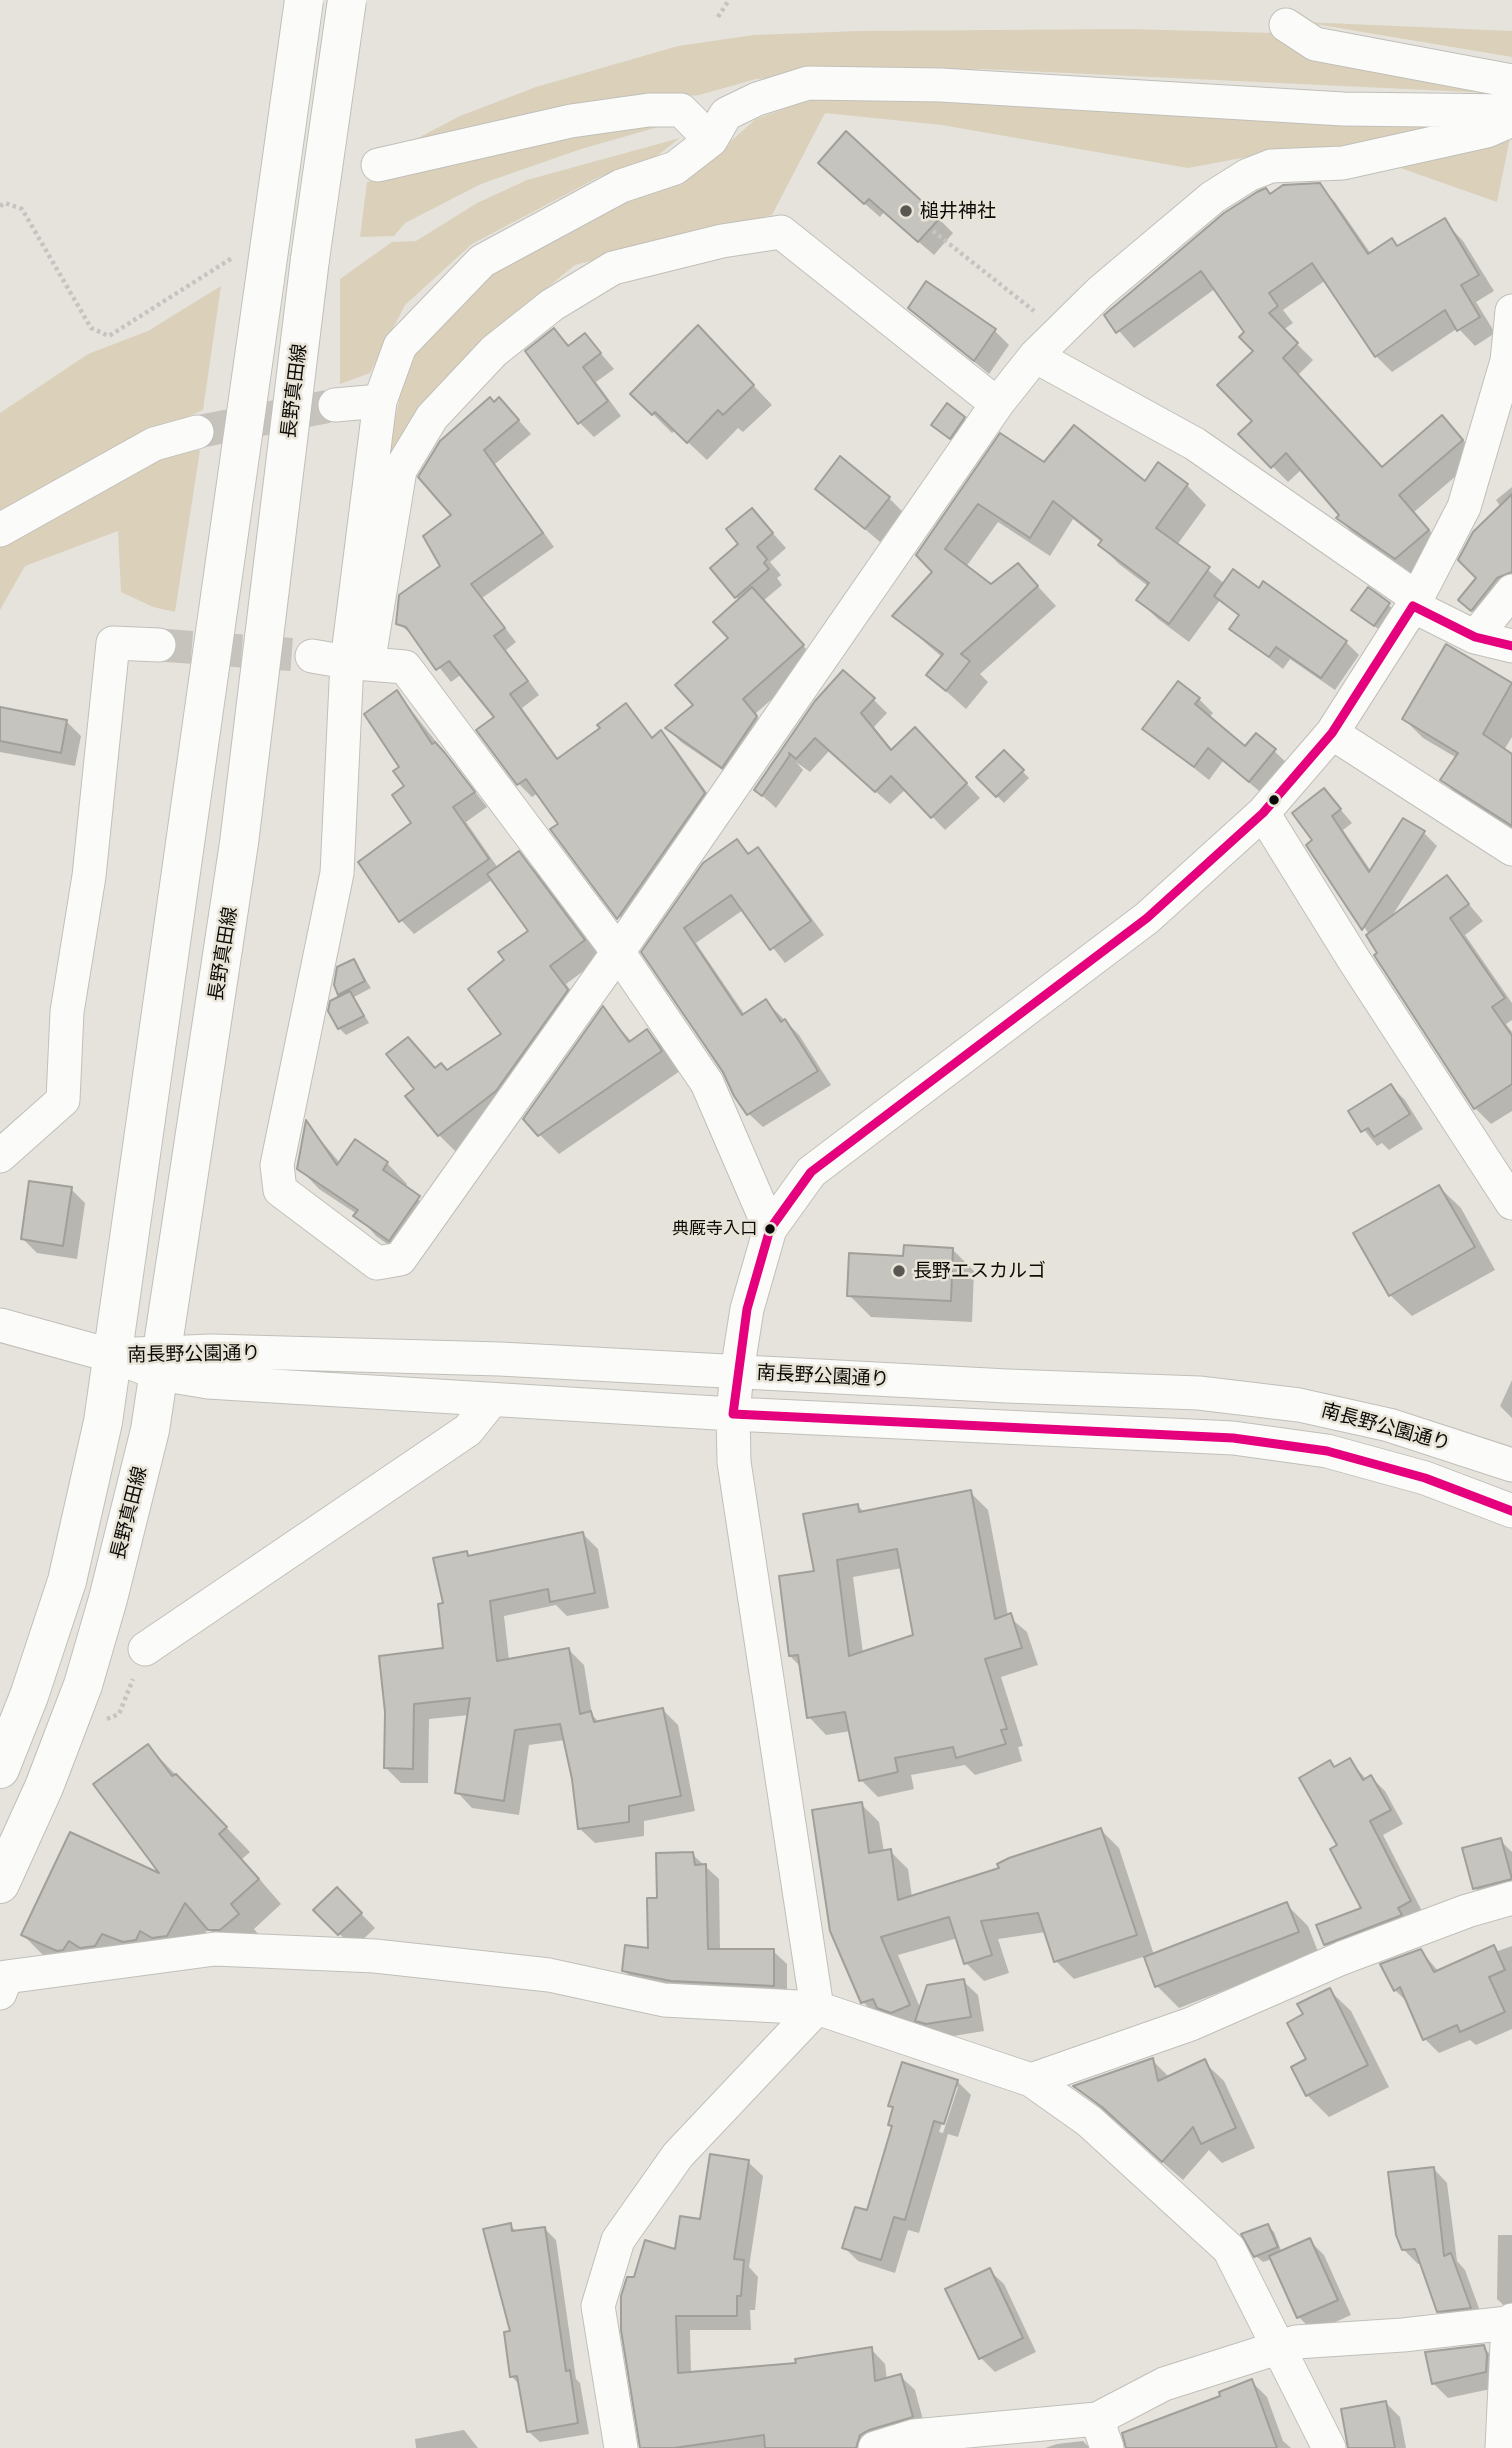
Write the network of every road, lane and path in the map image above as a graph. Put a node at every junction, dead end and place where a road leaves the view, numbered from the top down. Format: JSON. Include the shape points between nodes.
{"nodes":[{"id":1,"x":304,"y":0,"type":"edge"},
{"id":2,"x":347,"y":0,"type":"edge"},
{"id":3,"x":729,"y":0,"type":"edge"},
{"id":4,"x":718,"y":17,"type":"dead end"},
{"id":5,"x":1286,"y":25,"type":"dead end"},
{"id":6,"x":1512,"y":81,"type":"edge"},
{"id":7,"x":1512,"y":111,"type":"edge"},
{"id":8,"x":1512,"y":120,"type":"edge"},
{"id":9,"x":712,"y":140,"type":"junction"},
{"id":10,"x":377,"y":165,"type":"dead end"},
{"id":11,"x":0,"y":206,"type":"edge"},
{"id":12,"x":933,"y":231,"type":"dead end"},
{"id":13,"x":237,"y":254,"type":"dead end"},
{"id":14,"x":1512,"y":312,"type":"edge"},
{"id":15,"x":1060,"y":331,"type":"junction"},
{"id":16,"x":1035,"y":356,"type":"junction"},
{"id":17,"x":380,"y":401,"type":"junction"},
{"id":18,"x":997,"y":404,"type":"junction"},
{"id":19,"x":335,"y":405,"type":"tunnel mouth"},
{"id":20,"x":197,"y":432,"type":"tunnel mouth"},
{"id":21,"x":0,"y":530,"type":"edge"},
{"id":22,"x":1512,"y":591,"type":"edge"},
{"id":23,"x":1415,"y":602,"type":"junction"},
{"id":24,"x":1475,"y":637,"type":"junction"},
{"id":25,"x":159,"y":645,"type":"tunnel mouth"},
{"id":26,"x":1512,"y":646,"type":"edge"},
{"id":27,"x":312,"y":656,"type":"tunnel mouth"},
{"id":28,"x":358,"y":663,"type":"junction"},
{"id":29,"x":1332,"y":733,"type":"junction"},
{"id":30,"x":1263,"y":813,"type":"junction"},
{"id":31,"x":1512,"y":849,"type":"edge"},
{"id":32,"x":618,"y":952,"type":"junction"},
{"id":33,"x":0,"y":1156,"type":"edge"},
{"id":34,"x":1512,"y":1203,"type":"edge"},
{"id":35,"x":770,"y":1229,"type":"junction"},
{"id":36,"x":0,"y":1325,"type":"edge"},
{"id":37,"x":113,"y":1356,"type":"junction"},
{"id":38,"x":162,"y":1362,"type":"junction"},
{"id":39,"x":737,"y":1372,"type":"junction"},
{"id":40,"x":491,"y":1401,"type":"junction"},
{"id":41,"x":733,"y":1414,"type":"junction"},
{"id":42,"x":1512,"y":1465,"type":"edge"},
{"id":43,"x":1512,"y":1511,"type":"edge"},
{"id":44,"x":145,"y":1648,"type":"joint"},
{"id":45,"x":103,"y":1720,"type":"dead end"},
{"id":46,"x":0,"y":1769,"type":"edge"},
{"id":47,"x":0,"y":1884,"type":"edge"},
{"id":48,"x":1512,"y":1898,"type":"edge"},
{"id":49,"x":0,"y":1993,"type":"edge"},
{"id":50,"x":817,"y":2008,"type":"junction"},
{"id":51,"x":1031,"y":2080,"type":"junction"},
{"id":52,"x":1510,"y":2321,"type":"edge"},
{"id":53,"x":1279,"y":2347,"type":"junction"},
{"id":54,"x":1506,"y":2433,"type":"edge"},
{"id":55,"x":1102,"y":2434,"type":"edge"},
{"id":56,"x":621,"y":2448,"type":"edge"},
{"id":57,"x":875,"y":2448,"type":"edge"},
{"id":58,"x":1329,"y":2448,"type":"edge"}],
"edges":[{"from":1,"to":37,"type":"main road","bridge":true},
{"from":2,"to":38,"type":"main road","name":"長野真田線","bridge":true,"via":[[310,259],[239,844]]},
{"from":3,"to":4,"type":"path"},
{"from":5,"to":6,"type":"street","via":[[1315,44]]},
{"from":7,"to":9,"type":"street","via":[[1343,109],[941,85],[808,82],[726,114]]},
{"from":8,"to":15,"type":"street","via":[[1487,131],[1343,163],[1271,166],[1248,175],[1213,197]]},
{"from":9,"to":10,"type":"street","via":[[681,110],[649,110],[571,121]]},
{"from":9,"to":17,"type":"street","via":[[675,168],[621,186],[482,261],[400,346]]},
{"from":11,"to":13,"type":"path","via":[[5,203],[22,209],[91,328],[109,336]]},
{"from":12,"to":15,"type":"path"},
{"from":14,"to":23,"type":"street","via":[[1507,361],[1464,507]]},
{"from":15,"to":16,"type":"street"},
{"from":16,"to":18,"type":"street"},
{"from":16,"to":23,"type":"street","via":[[1195,444]]},
{"from":17,"to":19,"type":"street"},
{"from":17,"to":28,"type":"street"},
{"from":18,"to":28,"type":"street","via":[[781,232],[722,241],[613,268],[552,305],[494,351],[432,417],[400,470]]},
{"from":18,"to":32,"type":"street"},
{"from":20,"to":21,"type":"street","via":[[154,444]]},
{"from":22,"to":24,"type":"street"},
{"from":23,"to":24,"type":"street"},
{"from":23,"to":29,"type":"street"},
{"from":24,"to":26,"type":"street"},
{"from":25,"to":33,"type":"street","via":[[113,642],[89,876],[67,1012],[63,1100]]},
{"from":27,"to":28,"type":"street"},
{"from":28,"to":32,"type":"street","via":[[405,667]]},
{"from":28,"to":32,"type":"street","via":[[337,873],[276,1166],[280,1190],[377,1263],[400,1259]]},
{"from":29,"to":30,"type":"street"},
{"from":29,"to":31,"type":"street"},
{"from":30,"to":34,"type":"street"},
{"from":30,"to":35,"type":"street","via":[[1147,918],[811,1172]]},
{"from":32,"to":35,"type":"street","via":[[707,1083]]},
{"from":35,"to":39,"type":"street","via":[[747,1309]]},
{"from":36,"to":37,"type":"street"},
{"from":37,"to":38,"type":"street","name":"南長野公園通り"},
{"from":37,"to":46,"type":"main road","via":[[67,1581]]},
{"from":38,"to":39,"type":"street","name":"南長野公園通り","via":[[500,1359]]},
{"from":38,"to":40,"type":"street","name":"南長野公園通り","via":[[208,1382]]},
{"from":38,"to":47,"type":"main road","name":"長野真田線","via":[[150,1430],[83,1685]]},
{"from":39,"to":41,"type":"street"},
{"from":39,"to":42,"type":"street","name":"南長野公園通り","via":[[1199,1393],[1287,1403],[1389,1425]]},
{"from":40,"to":41,"type":"street","name":"南長野公園通り"},
{"from":40,"to":44,"type":"street","via":[[468,1430]]},
{"from":41,"to":43,"type":"street","name":"南長野公園通り","via":[[1233,1438],[1326,1451],[1425,1478]]},
{"from":41,"to":50,"type":"street","via":[[734,1462]]},
{"from":44,"to":45,"type":"path","via":[[119,1714]]},
{"from":48,"to":51,"type":"street","via":[[1342,1958],[1191,2024]]},
{"from":49,"to":50,"type":"street","via":[[6,1977],[215,1949],[375,1956],[549,1975],[664,2000]]},
{"from":50,"to":51,"type":"street"},
{"from":50,"to":56,"type":"street","via":[[678,2155],[618,2240],[598,2306]]},
{"from":51,"to":53,"type":"street","via":[[1089,2121],[1229,2249]]},
{"from":52,"to":53,"type":"street"},
{"from":52,"to":54,"type":"street"},
{"from":53,"to":55,"type":"street","via":[[1164,2384]]},
{"from":53,"to":58,"type":"street"},
{"from":55,"to":57,"type":"street","via":[[914,2436]]}]}
